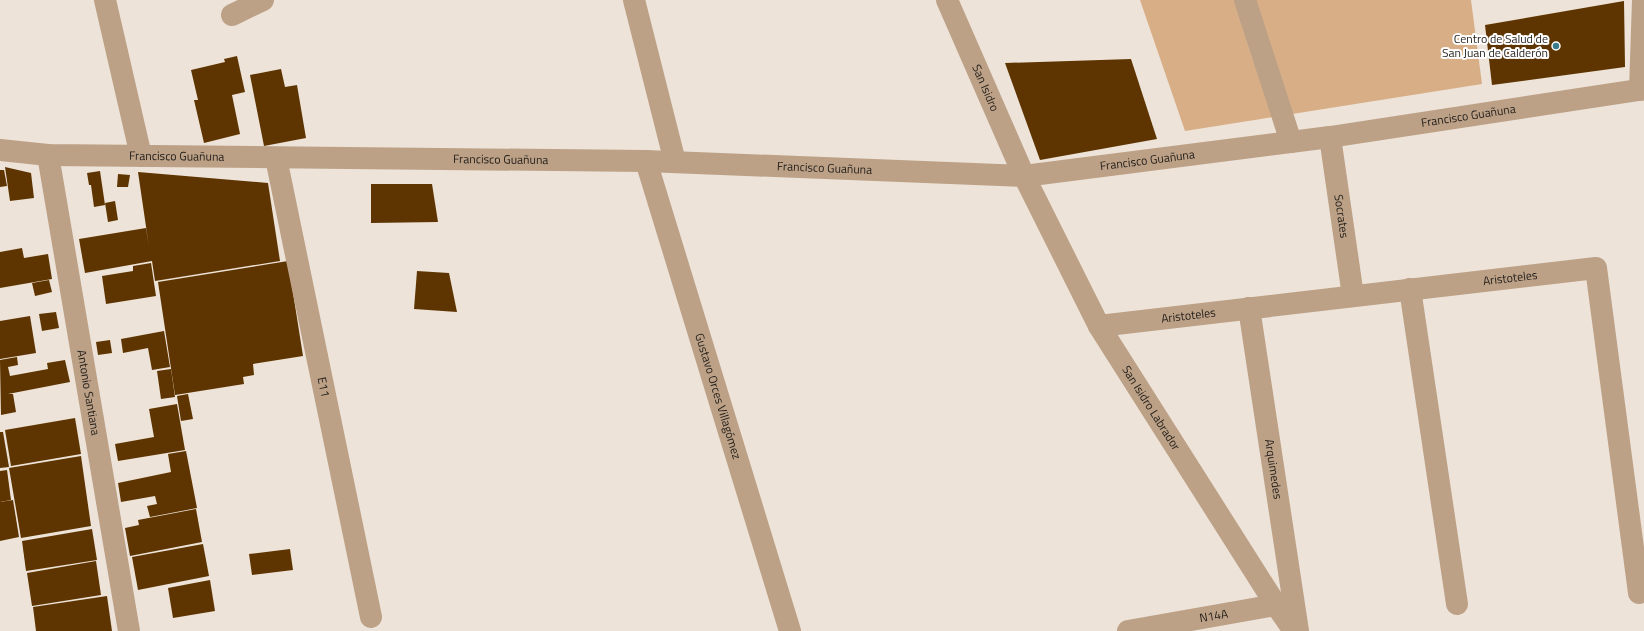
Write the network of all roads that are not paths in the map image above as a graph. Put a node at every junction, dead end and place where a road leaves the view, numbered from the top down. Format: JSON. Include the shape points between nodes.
{"nodes":[{"id":1,"x":105,"y":0,"type":"edge"},
{"id":2,"x":263,"y":0,"type":"edge"},
{"id":3,"x":634,"y":0,"type":"edge"},
{"id":4,"x":947,"y":0,"type":"edge"},
{"id":5,"x":1245,"y":0,"type":"edge"},
{"id":6,"x":1643,"y":0,"type":"edge"},
{"id":7,"x":232,"y":15,"type":"dead end"},
{"id":8,"x":1642,"y":90,"type":"edge"},
{"id":9,"x":1330,"y":137,"type":"junction"},
{"id":10,"x":1291,"y":142,"type":"junction"},
{"id":11,"x":0,"y":150,"type":"edge"},
{"id":12,"x":48,"y":155,"type":"junction"},
{"id":13,"x":141,"y":156,"type":"junction"},
{"id":14,"x":276,"y":158,"type":"junction"},
{"id":15,"x":646,"y":161,"type":"junction"},
{"id":16,"x":676,"y":162,"type":"junction"},
{"id":17,"x":1024,"y":176,"type":"junction"},
{"id":18,"x":1410,"y":289,"type":"junction"},
{"id":19,"x":1353,"y":296,"type":"junction"},
{"id":20,"x":1249,"y":308,"type":"junction"},
{"id":21,"x":1099,"y":326,"type":"junction"},
{"id":22,"x":1639,"y":593,"type":"dead end"},
{"id":23,"x":1457,"y":604,"type":"dead end"},
{"id":24,"x":1276,"y":605,"type":"junction"},
{"id":25,"x":371,"y":617,"type":"dead end"},
{"id":26,"x":129,"y":631,"type":"edge"},
{"id":27,"x":790,"y":631,"type":"edge"},
{"id":28,"x":1128,"y":631,"type":"edge"},
{"id":29,"x":1294,"y":631,"type":"edge"},
{"id":30,"x":1298,"y":631,"type":"edge"}],
"edges":[{"from":1,"to":13,"type":"street"},
{"from":2,"to":7,"type":"street"},
{"from":3,"to":16,"type":"street"},
{"from":4,"to":17,"type":"street","name":"San Isidro"},
{"from":5,"to":10,"type":"street"},
{"from":6,"to":8,"type":"street"},
{"from":8,"to":9,"type":"street","name":"Francisco Guañuna"},
{"from":9,"to":10,"type":"street","name":"Francisco Guañuna"},
{"from":9,"to":19,"type":"street","name":"Socrates"},
{"from":10,"to":17,"type":"street","name":"Francisco Guañuna"},
{"from":11,"to":12,"type":"street","name":"Francisco Guañuna"},
{"from":12,"to":13,"type":"street","name":"Francisco Guañuna"},
{"from":12,"to":26,"type":"street","name":"Antonio Santiana"},
{"from":13,"to":14,"type":"street","name":"Francisco Guañuna"},
{"from":14,"to":15,"type":"street","name":"Francisco Guañuna"},
{"from":14,"to":25,"type":"street","name":"E11"},
{"from":15,"to":16,"type":"street","name":"Francisco Guañuna"},
{"from":15,"to":27,"type":"street","name":"Gustavo Orces Villagómez"},
{"from":16,"to":17,"type":"street","name":"Francisco Guañuna"},
{"from":17,"to":21,"type":"street","name":"San Isidro Labrador"},
{"from":18,"to":19,"type":"street","name":"Aristoteles"},
{"from":18,"to":22,"type":"street","name":"Aristoteles","via":[[1596,268]]},
{"from":18,"to":23,"type":"street"},
{"from":19,"to":20,"type":"street","name":"Aristoteles"},
{"from":20,"to":21,"type":"street","name":"Aristoteles"},
{"from":20,"to":30,"type":"street","name":"Arquimedes"},
{"from":21,"to":24,"type":"street","name":"San Isidro Labrador"},
{"from":24,"to":28,"type":"street","name":"N14A"},
{"from":24,"to":29,"type":"street","name":"San Isidro Labrador"}]}
